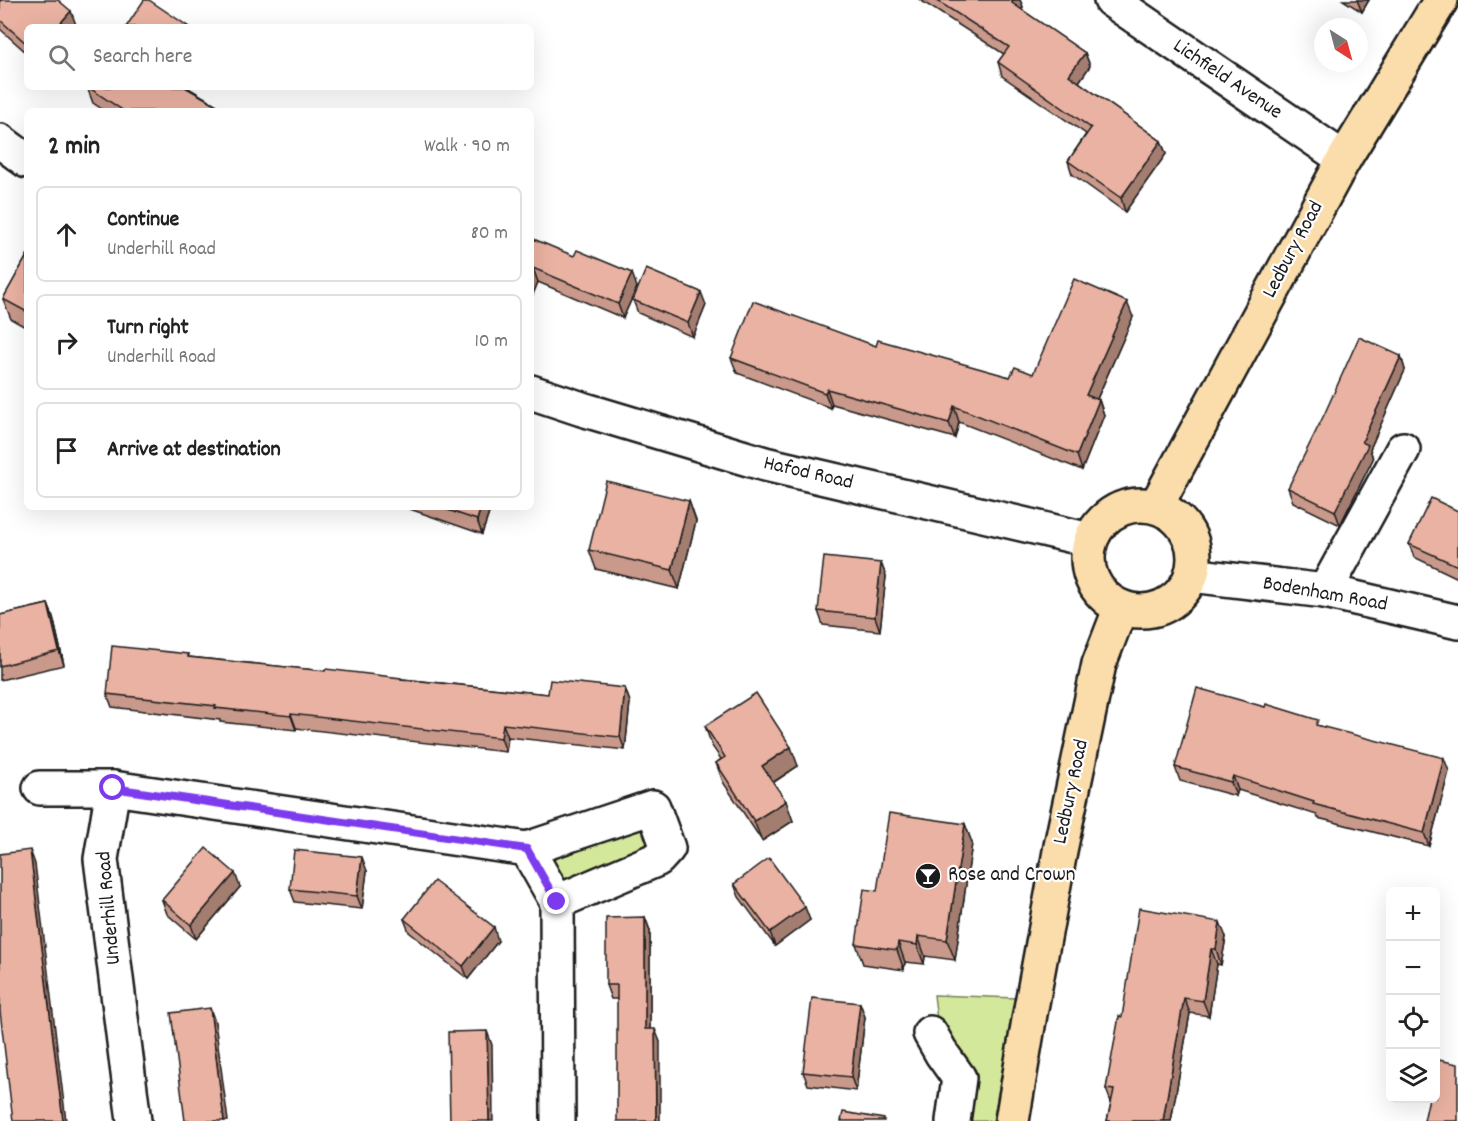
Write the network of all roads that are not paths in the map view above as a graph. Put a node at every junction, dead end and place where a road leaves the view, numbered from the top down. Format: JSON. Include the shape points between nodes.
{"nodes":[{"id":1,"x":1111,"y":0,"type":"edge"},
{"id":2,"x":1441,"y":0,"type":"edge"},
{"id":3,"x":0,"y":141,"type":"edge"},
{"id":4,"x":24,"y":158,"type":"edge"},
{"id":5,"x":1344,"y":159,"type":"junction"},
{"id":6,"x":534,"y":393,"type":"edge"},
{"id":7,"x":1403,"y":449,"type":"dead end"},
{"id":8,"x":1156,"y":506,"type":"junction"},
{"id":9,"x":1090,"y":540,"type":"junction"},
{"id":10,"x":1191,"y":575,"type":"junction"},
{"id":11,"x":1325,"y":591,"type":"junction"},
{"id":12,"x":1121,"y":607,"type":"junction"},
{"id":13,"x":1458,"y":622,"type":"edge"},
{"id":14,"x":40,"y":788,"type":"dead end"},
{"id":15,"x":113,"y":788,"type":"junction"},
{"id":16,"x":527,"y":849,"type":"junction"},
{"id":17,"x":557,"y":902,"type":"junction"},
{"id":18,"x":930,"y":1033,"type":"dead end"},
{"id":19,"x":134,"y":1121,"type":"edge"},
{"id":20,"x":558,"y":1121,"type":"edge"},
{"id":21,"x":952,"y":1121,"type":"edge"},
{"id":22,"x":1012,"y":1121,"type":"edge"}],
"edges":[{"from":1,"to":5,"type":"street","name":"Lichfield Avenue"},
{"from":2,"to":5,"type":"highway","name":"Ledbury Road"},
{"from":3,"to":4,"type":"street"},
{"from":5,"to":8,"type":"highway","name":"Ledbury Road"},
{"from":6,"to":9,"type":"street","name":"Hafod Road","via":[[765,464]]},
{"from":7,"to":11,"type":"street"},
{"from":8,"to":9,"type":"highway","via":[[1117,510],[1102,521]]},
{"from":8,"to":10,"type":"highway","via":[[1176,517],[1188,531],[1195,561]]},
{"from":9,"to":12,"type":"highway","via":[[1087,563],[1096,590]]},
{"from":10,"to":11,"type":"street","name":"Bodenham Road"},
{"from":10,"to":12,"type":"highway","via":[[1179,595],[1164,606],[1149,611]]},
{"from":11,"to":13,"type":"street","name":"Bodenham Road"},
{"from":12,"to":22,"type":"highway","name":"Ledbury Road","via":[[1099,664],[1061,846]]},
{"from":14,"to":15,"type":"street"},
{"from":15,"to":16,"type":"street"},
{"from":15,"to":19,"type":"street","name":"Underhill Road","via":[[101,859]]},
{"from":16,"to":17,"type":"street"},
{"from":16,"to":17,"type":"street","via":[[653,807],[668,848],[658,859]]},
{"from":17,"to":20,"type":"street"},
{"from":18,"to":21,"type":"street","via":[[959,1078]]}]}
